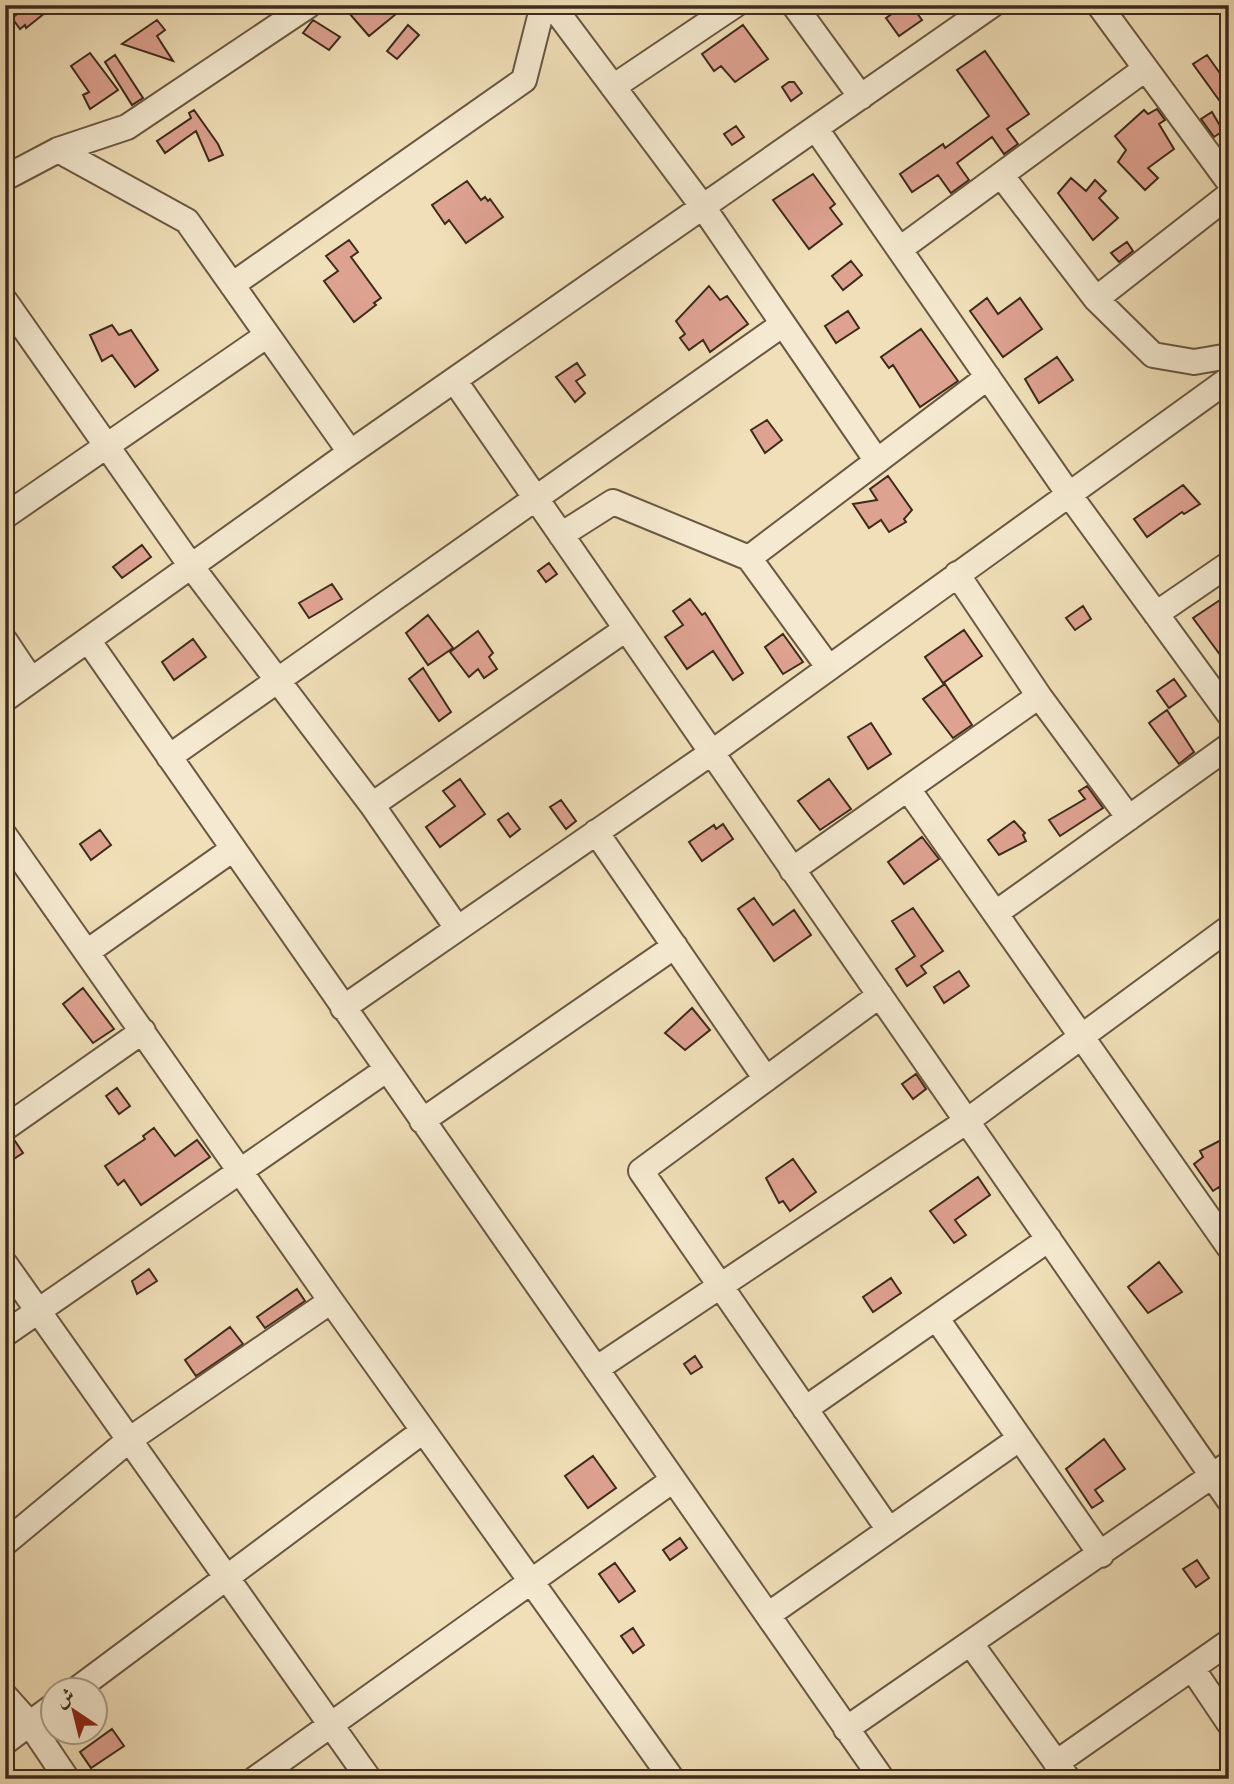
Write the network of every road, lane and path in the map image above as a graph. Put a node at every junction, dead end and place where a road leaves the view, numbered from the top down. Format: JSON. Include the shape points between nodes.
{"nodes":[{"id":1,"x":309,"y":5,"type":"edge"},
{"id":2,"x":543,"y":5,"type":"edge"},
{"id":3,"x":552,"y":5,"type":"edge"},
{"id":4,"x":735,"y":5,"type":"edge"},
{"id":5,"x":794,"y":5,"type":"edge"},
{"id":6,"x":992,"y":5,"type":"edge"},
{"id":7,"x":1100,"y":5,"type":"edge"},
{"id":8,"x":1146,"y":69,"type":"junction"},
{"id":9,"x":613,"y":87,"type":"junction"},
{"id":10,"x":861,"y":97,"type":"junction"},
{"id":11,"x":816,"y":129,"type":"junction"},
{"id":12,"x":58,"y":150,"type":"junction"},
{"id":13,"x":1001,"y":175,"type":"junction"},
{"id":14,"x":5,"y":178,"type":"edge"},
{"id":15,"x":1229,"y":182,"type":"edge"},
{"id":16,"x":1229,"y":195,"type":"edge"},
{"id":17,"x":703,"y":207,"type":"junction"},
{"id":18,"x":900,"y":249,"type":"junction"},
{"id":19,"x":232,"y":285,"type":"junction"},
{"id":20,"x":1096,"y":299,"type":"junction"},
{"id":21,"x":5,"y":300,"type":"edge"},
{"id":22,"x":783,"y":324,"type":"junction"},
{"id":23,"x":266,"y":336,"type":"junction"},
{"id":24,"x":1229,"y":356,"type":"edge"},
{"id":25,"x":988,"y":377,"type":"junction"},
{"id":26,"x":1229,"y":379,"type":"edge"},
{"id":27,"x":454,"y":380,"type":"junction"},
{"id":28,"x":107,"y":446,"type":"junction"},
{"id":29,"x":350,"y":452,"type":"junction"},
{"id":30,"x":877,"y":461,"type":"junction"},
{"id":31,"x":1068,"y":493,"type":"junction"},
{"id":32,"x":537,"y":499,"type":"junction"},
{"id":33,"x":5,"y":516,"type":"edge"},
{"id":34,"x":561,"y":535,"type":"junction"},
{"id":35,"x":749,"y":558,"type":"junction"},
{"id":36,"x":1229,"y":564,"type":"edge"},
{"id":37,"x":191,"y":566,"type":"junction"},
{"id":38,"x":957,"y":574,"type":"junction"},
{"id":39,"x":1156,"y":614,"type":"junction"},
{"id":40,"x":626,"y":629,"type":"junction"},
{"id":41,"x":88,"y":640,"type":"junction"},
{"id":42,"x":5,"y":642,"type":"edge"},
{"id":43,"x":829,"y":668,"type":"junction"},
{"id":44,"x":32,"y":680,"type":"junction"},
{"id":45,"x":279,"y":681,"type":"junction"},
{"id":46,"x":1039,"y":696,"type":"junction"},
{"id":47,"x":5,"y":699,"type":"edge"},
{"id":48,"x":1229,"y":714,"type":"edge"},
{"id":49,"x":1229,"y":746,"type":"edge"},
{"id":50,"x":711,"y":753,"type":"junction"},
{"id":51,"x":169,"y":757,"type":"junction"},
{"id":52,"x":908,"y":789,"type":"junction"},
{"id":53,"x":372,"y":805,"type":"junction"},
{"id":54,"x":1129,"y":818,"type":"junction"},
{"id":55,"x":596,"y":832,"type":"junction"},
{"id":56,"x":5,"y":836,"type":"edge"},
{"id":57,"x":233,"y":849,"type":"junction"},
{"id":58,"x":792,"y":870,"type":"junction"},
{"id":59,"x":996,"y":913,"type":"junction"},
{"id":60,"x":457,"y":928,"type":"junction"},
{"id":61,"x":1229,"y":928,"type":"edge"},
{"id":62,"x":675,"y":946,"type":"junction"},
{"id":63,"x":87,"y":952,"type":"junction"},
{"id":64,"x":880,"y":995,"type":"junction"},
{"id":65,"x":343,"y":1008,"type":"junction"},
{"id":66,"x":143,"y":1031,"type":"junction"},
{"id":67,"x":1081,"y":1037,"type":"junction"},
{"id":68,"x":386,"y":1070,"type":"junction"},
{"id":69,"x":766,"y":1079,"type":"junction"},
{"id":70,"x":422,"y":1121,"type":"junction"},
{"id":71,"x":967,"y":1121,"type":"junction"},
{"id":72,"x":5,"y":1128,"type":"edge"},
{"id":73,"x":240,"y":1171,"type":"junction"},
{"id":74,"x":1049,"y":1239,"type":"junction"},
{"id":75,"x":1229,"y":1247,"type":"edge"},
{"id":76,"x":5,"y":1264,"type":"edge"},
{"id":77,"x":720,"y":1286,"type":"junction"},
{"id":78,"x":331,"y":1301,"type":"junction"},
{"id":79,"x":38,"y":1311,"type":"junction"},
{"id":80,"x":937,"y":1320,"type":"junction"},
{"id":81,"x":5,"y":1334,"type":"edge"},
{"id":82,"x":596,"y":1369,"type":"junction"},
{"id":83,"x":805,"y":1409,"type":"junction"},
{"id":84,"x":424,"y":1431,"type":"junction"},
{"id":85,"x":1020,"y":1439,"type":"junction"},
{"id":86,"x":129,"y":1440,"type":"junction"},
{"id":87,"x":1220,"y":1470,"type":"edge"},
{"id":88,"x":673,"y":1480,"type":"junction"},
{"id":89,"x":1229,"y":1500,"type":"edge"},
{"id":90,"x":888,"y":1530,"type":"junction"},
{"id":91,"x":5,"y":1544,"type":"edge"},
{"id":92,"x":1101,"y":1555,"type":"junction"},
{"id":93,"x":226,"y":1578,"type":"junction"},
{"id":94,"x":532,"y":1583,"type":"junction"},
{"id":95,"x":768,"y":1615,"type":"junction"},
{"id":96,"x":1229,"y":1643,"type":"edge"},
{"id":97,"x":971,"y":1644,"type":"junction"},
{"id":98,"x":1192,"y":1668,"type":"junction"},
{"id":99,"x":94,"y":1676,"type":"edge"},
{"id":100,"x":5,"y":1696,"type":"edge"},
{"id":101,"x":38,"y":1718,"type":"edge"},
{"id":102,"x":331,"y":1723,"type":"junction"},
{"id":103,"x":1229,"y":1723,"type":"edge"},
{"id":104,"x":30,"y":1724,"type":"junction"},
{"id":105,"x":846,"y":1729,"type":"junction"},
{"id":106,"x":5,"y":1742,"type":"edge"},
{"id":107,"x":1062,"y":1771,"type":"edge"},
{"id":108,"x":68,"y":1779,"type":"edge"},
{"id":109,"x":255,"y":1779,"type":"edge"},
{"id":110,"x":369,"y":1779,"type":"edge"},
{"id":111,"x":672,"y":1779,"type":"edge"},
{"id":112,"x":882,"y":1779,"type":"edge"}],
"edges":[{"from":1,"to":12,"type":"street","via":[[127,127]]},
{"from":2,"to":19,"type":"street","via":[[524,80]]},
{"from":3,"to":9,"type":"street"},
{"from":4,"to":9,"type":"street"},
{"from":5,"to":10,"type":"street"},
{"from":6,"to":10,"type":"street"},
{"from":7,"to":8,"type":"street"},
{"from":8,"to":13,"type":"street"},
{"from":8,"to":15,"type":"street"},
{"from":9,"to":17,"type":"street"},
{"from":10,"to":11,"type":"street"},
{"from":11,"to":17,"type":"street"},
{"from":11,"to":18,"type":"street"},
{"from":12,"to":14,"type":"street"},
{"from":12,"to":19,"type":"street","via":[[187,221]]},
{"from":13,"to":18,"type":"street"},
{"from":13,"to":20,"type":"street"},
{"from":16,"to":20,"type":"street"},
{"from":17,"to":22,"type":"street"},
{"from":17,"to":27,"type":"street"},
{"from":18,"to":25,"type":"street"},
{"from":19,"to":23,"type":"street"},
{"from":20,"to":24,"type":"street","via":[[1153,355],[1194,362]]},
{"from":21,"to":28,"type":"street"},
{"from":22,"to":30,"type":"street"},
{"from":22,"to":32,"type":"street"},
{"from":23,"to":28,"type":"street"},
{"from":23,"to":29,"type":"street"},
{"from":25,"to":30,"type":"street"},
{"from":25,"to":31,"type":"street"},
{"from":26,"to":31,"type":"street"},
{"from":27,"to":29,"type":"street"},
{"from":27,"to":32,"type":"street"},
{"from":28,"to":33,"type":"street"},
{"from":28,"to":37,"type":"street"},
{"from":29,"to":37,"type":"street"},
{"from":30,"to":35,"type":"street"},
{"from":31,"to":38,"type":"street"},
{"from":31,"to":39,"type":"street"},
{"from":32,"to":34,"type":"street"},
{"from":32,"to":45,"type":"street"},
{"from":34,"to":35,"type":"street","via":[[613,502]]},
{"from":34,"to":40,"type":"street"},
{"from":35,"to":43,"type":"street"},
{"from":36,"to":39,"type":"street"},
{"from":37,"to":41,"type":"street"},
{"from":37,"to":45,"type":"street"},
{"from":38,"to":43,"type":"street"},
{"from":38,"to":46,"type":"street"},
{"from":39,"to":48,"type":"street"},
{"from":40,"to":50,"type":"street"},
{"from":40,"to":53,"type":"street"},
{"from":41,"to":44,"type":"street"},
{"from":41,"to":51,"type":"street"},
{"from":42,"to":44,"type":"street"},
{"from":43,"to":50,"type":"street"},
{"from":44,"to":47,"type":"street"},
{"from":45,"to":51,"type":"street"},
{"from":45,"to":53,"type":"street"},
{"from":46,"to":52,"type":"street"},
{"from":46,"to":54,"type":"street"},
{"from":49,"to":54,"type":"street"},
{"from":50,"to":55,"type":"street"},
{"from":50,"to":58,"type":"street"},
{"from":51,"to":57,"type":"street"},
{"from":52,"to":58,"type":"street"},
{"from":52,"to":59,"type":"street"},
{"from":53,"to":60,"type":"street"},
{"from":54,"to":59,"type":"street"},
{"from":55,"to":60,"type":"street"},
{"from":55,"to":62,"type":"street"},
{"from":56,"to":63,"type":"street"},
{"from":57,"to":63,"type":"street"},
{"from":57,"to":65,"type":"street"},
{"from":58,"to":64,"type":"street"},
{"from":59,"to":67,"type":"street"},
{"from":60,"to":65,"type":"street"},
{"from":61,"to":67,"type":"street"},
{"from":62,"to":69,"type":"street"},
{"from":62,"to":70,"type":"street"},
{"from":63,"to":66,"type":"street"},
{"from":64,"to":69,"type":"street"},
{"from":64,"to":71,"type":"street"},
{"from":65,"to":68,"type":"street"},
{"from":66,"to":72,"type":"street"},
{"from":66,"to":73,"type":"street"},
{"from":67,"to":71,"type":"street"},
{"from":67,"to":75,"type":"street"},
{"from":68,"to":70,"type":"street"},
{"from":68,"to":73,"type":"street"},
{"from":69,"to":77,"type":"street","via":[[641,1171]]},
{"from":70,"to":82,"type":"street"},
{"from":71,"to":74,"type":"street"},
{"from":71,"to":77,"type":"street"},
{"from":73,"to":78,"type":"street"},
{"from":73,"to":79,"type":"street"},
{"from":74,"to":80,"type":"street"},
{"from":74,"to":87,"type":"street"},
{"from":76,"to":79,"type":"street"},
{"from":77,"to":82,"type":"street"},
{"from":77,"to":83,"type":"street"},
{"from":78,"to":84,"type":"street"},
{"from":78,"to":86,"type":"street"},
{"from":79,"to":81,"type":"street"},
{"from":79,"to":86,"type":"street"},
{"from":80,"to":83,"type":"street"},
{"from":80,"to":85,"type":"street"},
{"from":82,"to":88,"type":"street"},
{"from":83,"to":90,"type":"street"},
{"from":84,"to":93,"type":"street"},
{"from":84,"to":94,"type":"street"},
{"from":85,"to":90,"type":"street"},
{"from":85,"to":92,"type":"street"},
{"from":86,"to":91,"type":"street"},
{"from":86,"to":93,"type":"street"},
{"from":87,"to":89,"type":"street"},
{"from":87,"to":92,"type":"street"},
{"from":88,"to":94,"type":"street"},
{"from":88,"to":95,"type":"street"},
{"from":90,"to":95,"type":"street"},
{"from":92,"to":97,"type":"street"},
{"from":93,"to":99,"type":"street"},
{"from":93,"to":102,"type":"street"},
{"from":94,"to":102,"type":"street"},
{"from":94,"to":111,"type":"street"},
{"from":95,"to":105,"type":"street"},
{"from":96,"to":98,"type":"street"},
{"from":97,"to":105,"type":"street"},
{"from":97,"to":107,"type":"street"},
{"from":98,"to":103,"type":"street"},
{"from":98,"to":107,"type":"street"},
{"from":100,"to":104,"type":"street"},
{"from":101,"to":104,"type":"street"},
{"from":102,"to":109,"type":"street"},
{"from":102,"to":110,"type":"street"},
{"from":104,"to":106,"type":"street"},
{"from":104,"to":108,"type":"street"},
{"from":105,"to":112,"type":"street"}]}
